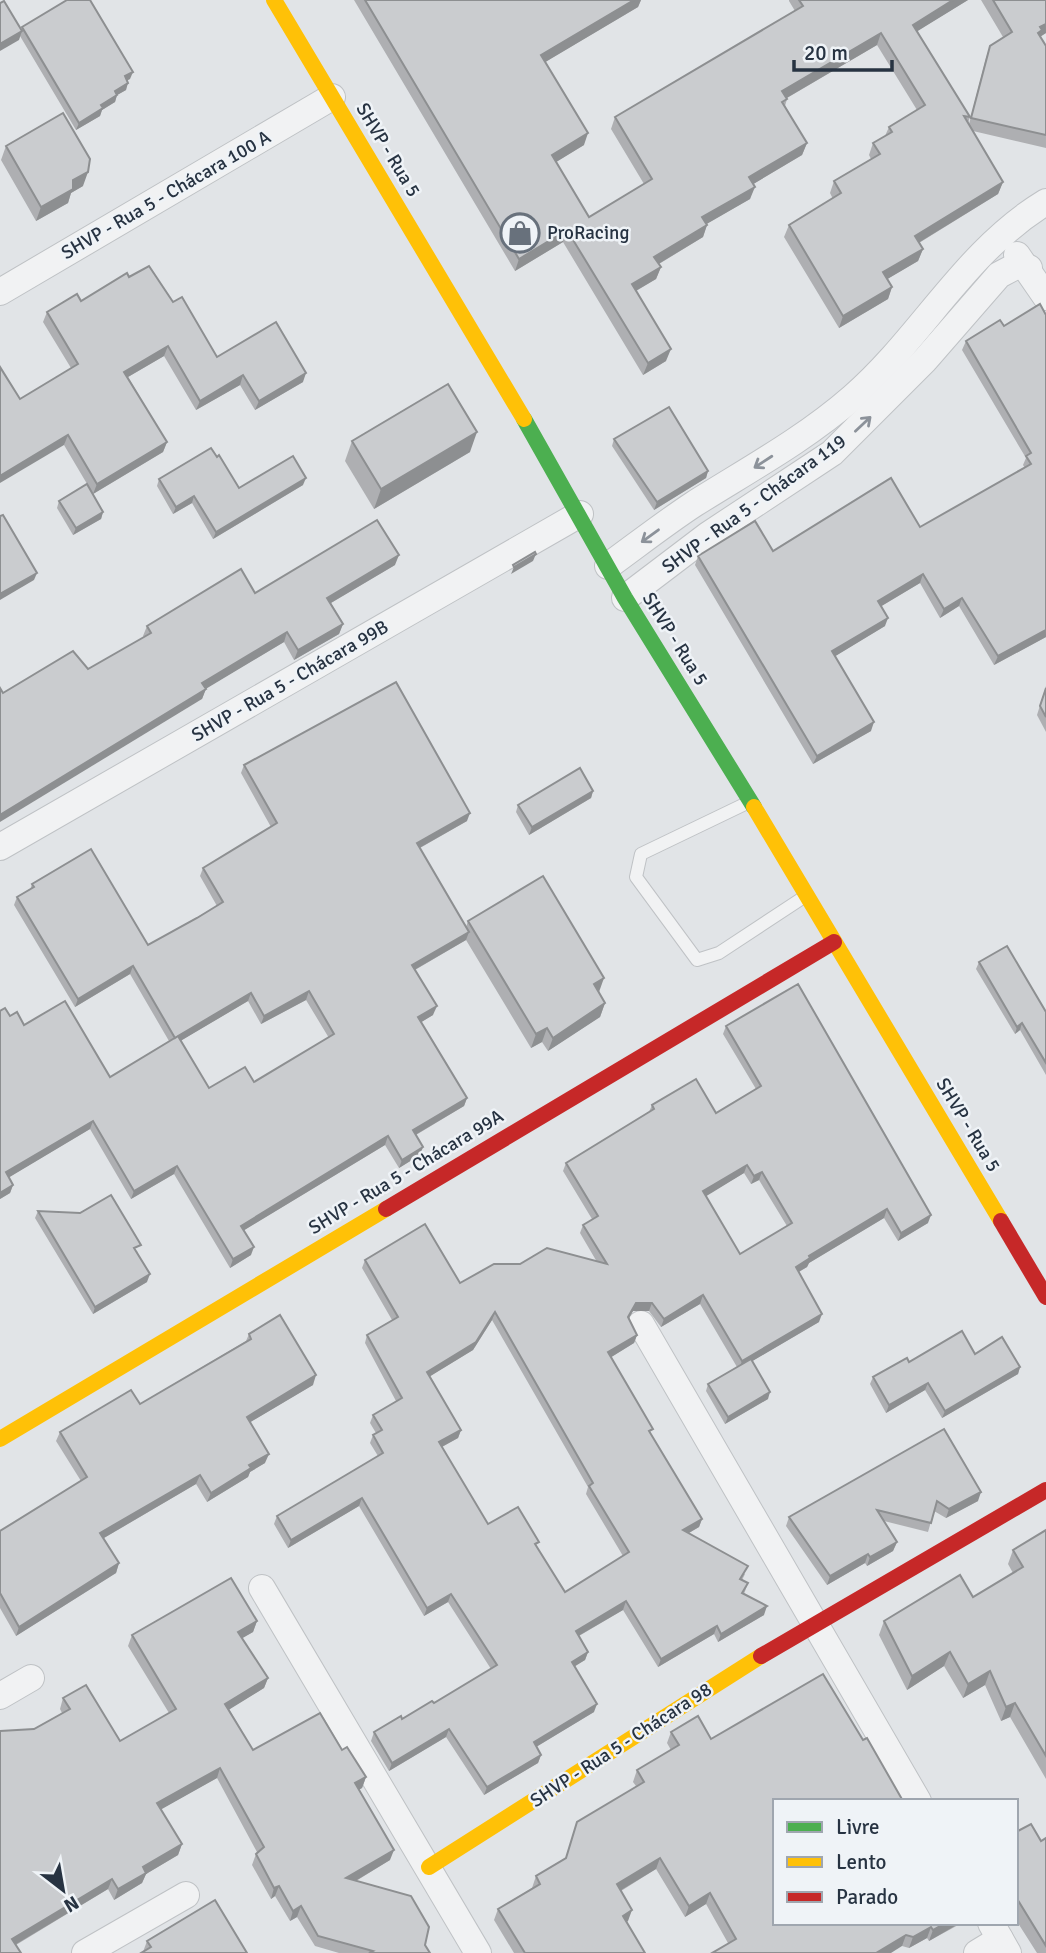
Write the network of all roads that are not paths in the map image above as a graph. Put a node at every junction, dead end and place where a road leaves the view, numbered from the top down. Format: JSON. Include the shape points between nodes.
{"nodes":[{"id":1,"x":274,"y":0,"type":"edge"},
{"id":2,"x":332,"y":97,"type":"junction"},
{"id":3,"x":1046,"y":202,"type":"edge"},
{"id":4,"x":1000,"y":235,"type":"junction"},
{"id":5,"x":1028,"y":268,"type":"junction"},
{"id":6,"x":0,"y":292,"type":"edge"},
{"id":7,"x":1046,"y":297,"type":"edge"},
{"id":8,"x":902,"y":345,"type":"junction"},
{"id":9,"x":925,"y":360,"type":"junction"},
{"id":10,"x":807,"y":432,"type":"junction"},
{"id":11,"x":831,"y":453,"type":"junction"},
{"id":12,"x":580,"y":514,"type":"junction"},
{"id":13,"x":608,"y":566,"type":"junction"},
{"id":14,"x":625,"y":598,"type":"junction"},
{"id":15,"x":751,"y":801,"type":"junction"},
{"id":16,"x":0,"y":847,"type":"edge"},
{"id":17,"x":806,"y":895,"type":"junction"},
{"id":18,"x":834,"y":942,"type":"junction"},
{"id":19,"x":1046,"y":1297,"type":"edge"},
{"id":20,"x":640,"y":1324,"type":"dead end"},
{"id":21,"x":0,"y":1439,"type":"edge"},
{"id":22,"x":1046,"y":1490,"type":"edge"},
{"id":23,"x":262,"y":1588,"type":"dead end"},
{"id":24,"x":813,"y":1623,"type":"junction"},
{"id":25,"x":31,"y":1678,"type":"dead end"},
{"id":26,"x":0,"y":1696,"type":"edge"},
{"id":27,"x":917,"y":1799,"type":"edge"},
{"id":28,"x":429,"y":1867,"type":"junction"},
{"id":29,"x":186,"y":1895,"type":"dead end"},
{"id":30,"x":1000,"y":1939,"type":"edge"},
{"id":31,"x":85,"y":1953,"type":"edge"},
{"id":32,"x":478,"y":1953,"type":"edge"},
{"id":33,"x":977,"y":1953,"type":"edge"}],
"edges":[{"from":1,"to":2,"type":"street","name":"SHVP - Rua 5"},
{"from":2,"to":6,"type":"street","name":"SHVP - Rua 5 - Chácara 100 A"},
{"from":2,"to":12,"type":"street","name":"SHVP - Rua 5"},
{"from":3,"to":4,"type":"street","name":"SHVP - Rua 5 - Chácara 119"},
{"from":4,"to":5,"type":"street"},
{"from":4,"to":8,"type":"street","name":"SHVP - Rua 5 - Chácara 119"},
{"from":5,"to":7,"type":"street"},
{"from":5,"to":9,"type":"street","name":"SHVP - Rua 5 - Chácara 119","via":[[1018,265],[999,275]]},
{"from":8,"to":9,"type":"street"},
{"from":8,"to":10,"type":"street","name":"SHVP - Rua 5 - Chácara 119","via":[[853,397]]},
{"from":11,"to":9,"type":"street","name":"SHVP - Rua 5 - Chácara 119","one_way":true},
{"from":10,"to":11,"type":"street"},
{"from":10,"to":13,"type":"street","name":"SHVP - Rua 5 - Chácara 119","one_way":true},
{"from":11,"to":14,"type":"street","name":"SHVP - Rua 5 - Chácara 119","via":[[708,535]]},
{"from":12,"to":13,"type":"street","name":"SHVP - Rua 5"},
{"from":12,"to":16,"type":"street","name":"SHVP - Rua 5 - Chácara 99B"},
{"from":13,"to":14,"type":"street","name":"SHVP - Rua 5"},
{"from":14,"to":15,"type":"street","name":"SHVP - Rua 5"},
{"from":15,"to":17,"type":"street","name":"SHVP - Rua 5"},
{"from":15,"to":17,"type":"lane","via":[[642,854],[636,877],[697,960],[719,953]]},
{"from":17,"to":18,"type":"street","name":"SHVP - Rua 5"},
{"from":18,"to":19,"type":"street","name":"SHVP - Rua 5"},
{"from":18,"to":21,"type":"street","name":"SHVP - Rua 5 - Chácara 99A"},
{"from":20,"to":24,"type":"street"},
{"from":22,"to":24,"type":"street","name":"SHVP - Rua 5 - Chácara 98"},
{"from":23,"to":28,"type":"street"},
{"from":24,"to":27,"type":"street"},
{"from":24,"to":28,"type":"street","name":"SHVP - Rua 5 - Chácara 98"},
{"from":25,"to":26,"type":"street"},
{"from":28,"to":32,"type":"street"},
{"from":29,"to":31,"type":"street"},
{"from":30,"to":33,"type":"street"}]}
